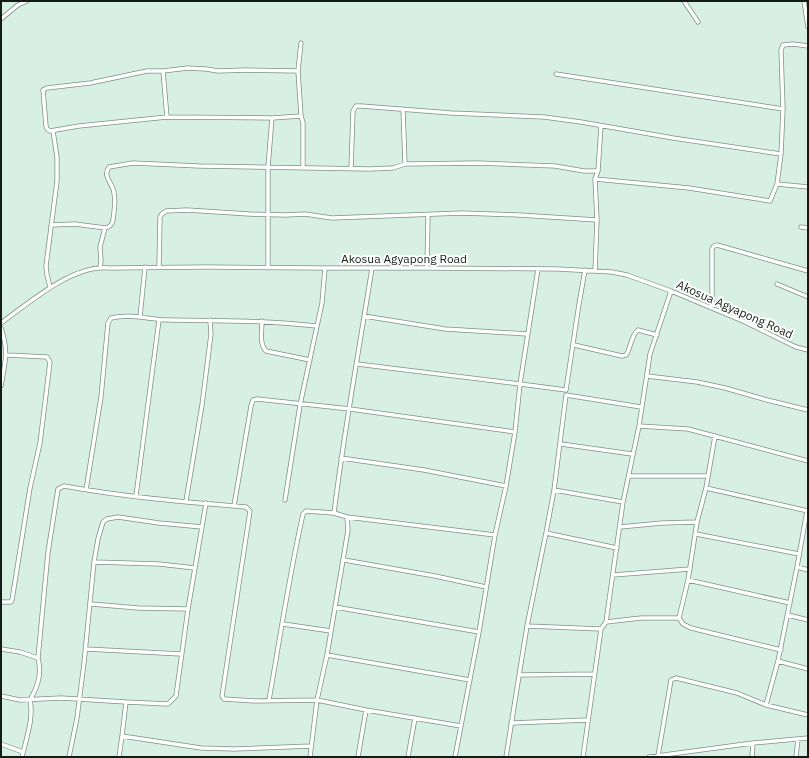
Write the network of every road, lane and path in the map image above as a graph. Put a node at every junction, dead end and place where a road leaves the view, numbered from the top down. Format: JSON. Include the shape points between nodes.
{"nodes":[{"id":1,"x":27,"y":1,"type":"edge"},
{"id":2,"x":684,"y":1,"type":"edge"},
{"id":3,"x":806,"y":3,"type":"edge"},
{"id":4,"x":1,"y":19,"type":"edge"},
{"id":5,"x":698,"y":22,"type":"dead end"},
{"id":6,"x":808,"y":27,"type":"edge"},
{"id":7,"x":301,"y":43,"type":"dead end"},
{"id":8,"x":808,"y":46,"type":"edge"},
{"id":9,"x":163,"y":71,"type":"junction"},
{"id":10,"x":298,"y":71,"type":"junction"},
{"id":11,"x":556,"y":74,"type":"dead end"},
{"id":12,"x":783,"y":109,"type":"junction"},
{"id":13,"x":403,"y":110,"type":"junction"},
{"id":14,"x":301,"y":116,"type":"junction"},
{"id":15,"x":168,"y":117,"type":"junction"},
{"id":16,"x":272,"y":118,"type":"junction"},
{"id":17,"x":601,"y":126,"type":"junction"},
{"id":18,"x":53,"y":131,"type":"junction"},
{"id":19,"x":781,"y":154,"type":"junction"},
{"id":20,"x":405,"y":164,"type":"junction"},
{"id":21,"x":268,"y":167,"type":"junction"},
{"id":22,"x":304,"y":168,"type":"junction"},
{"id":23,"x":351,"y":168,"type":"junction"},
{"id":24,"x":598,"y":171,"type":"junction"},
{"id":25,"x":595,"y":179,"type":"junction"},
{"id":26,"x":777,"y":184,"type":"junction"},
{"id":27,"x":808,"y":187,"type":"edge"},
{"id":28,"x":267,"y":214,"type":"junction"},
{"id":29,"x":428,"y":215,"type":"junction"},
{"id":30,"x":597,"y":220,"type":"junction"},
{"id":31,"x":51,"y":225,"type":"junction"},
{"id":32,"x":801,"y":227,"type":"dead end"},
{"id":33,"x":105,"y":228,"type":"junction"},
{"id":34,"x":808,"y":228,"type":"edge"},
{"id":35,"x":100,"y":267,"type":"junction"},
{"id":36,"x":145,"y":267,"type":"junction"},
{"id":37,"x":159,"y":267,"type":"junction"},
{"id":38,"x":268,"y":268,"type":"junction"},
{"id":39,"x":325,"y":268,"type":"junction"},
{"id":40,"x":372,"y":268,"type":"junction"},
{"id":41,"x":427,"y":268,"type":"junction"},
{"id":42,"x":538,"y":269,"type":"junction"},
{"id":43,"x":585,"y":270,"type":"junction"},
{"id":44,"x":595,"y":271,"type":"junction"},
{"id":45,"x":808,"y":271,"type":"edge"},
{"id":46,"x":776,"y":284,"type":"dead end"},
{"id":47,"x":50,"y":288,"type":"junction"},
{"id":48,"x":671,"y":291,"type":"junction"},
{"id":49,"x":808,"y":298,"type":"edge"},
{"id":50,"x":712,"y":308,"type":"junction"},
{"id":51,"x":364,"y":316,"type":"junction"},
{"id":52,"x":140,"y":317,"type":"junction"},
{"id":53,"x":159,"y":320,"type":"junction"},
{"id":54,"x":210,"y":320,"type":"junction"},
{"id":55,"x":262,"y":321,"type":"junction"},
{"id":56,"x":1,"y":323,"type":"edge"},
{"id":57,"x":317,"y":326,"type":"junction"},
{"id":58,"x":1,"y":328,"type":"edge"},
{"id":59,"x":528,"y":334,"type":"junction"},
{"id":60,"x":657,"y":335,"type":"junction"},
{"id":61,"x":574,"y":345,"type":"junction"},
{"id":62,"x":808,"y":350,"type":"edge"},
{"id":63,"x":7,"y":355,"type":"junction"},
{"id":64,"x":310,"y":360,"type":"junction"},
{"id":65,"x":357,"y":364,"type":"junction"},
{"id":66,"x":647,"y":376,"type":"junction"},
{"id":67,"x":520,"y":384,"type":"junction"},
{"id":68,"x":1,"y":386,"type":"edge"},
{"id":69,"x":566,"y":390,"type":"junction"},
{"id":70,"x":566,"y":395,"type":"junction"},
{"id":71,"x":300,"y":404,"type":"junction"},
{"id":72,"x":641,"y":407,"type":"junction"},
{"id":73,"x":350,"y":409,"type":"junction"},
{"id":74,"x":808,"y":410,"type":"edge"},
{"id":75,"x":639,"y":426,"type":"junction"},
{"id":76,"x":515,"y":432,"type":"junction"},
{"id":77,"x":715,"y":436,"type":"junction"},
{"id":78,"x":561,"y":444,"type":"junction"},
{"id":79,"x":632,"y":454,"type":"junction"},
{"id":80,"x":341,"y":458,"type":"junction"},
{"id":81,"x":808,"y":461,"type":"edge"},
{"id":82,"x":630,"y":476,"type":"junction"},
{"id":83,"x":708,"y":476,"type":"junction"},
{"id":84,"x":506,"y":486,"type":"junction"},
{"id":85,"x":706,"y":488,"type":"junction"},
{"id":86,"x":86,"y":490,"type":"junction"},
{"id":87,"x":554,"y":490,"type":"junction"},
{"id":88,"x":136,"y":496,"type":"junction"},
{"id":89,"x":285,"y":500,"type":"dead end"},
{"id":90,"x":186,"y":501,"type":"junction"},
{"id":91,"x":623,"y":502,"type":"junction"},
{"id":92,"x":206,"y":503,"type":"junction"},
{"id":93,"x":234,"y":506,"type":"junction"},
{"id":94,"x":807,"y":511,"type":"edge"},
{"id":95,"x":334,"y":513,"type":"junction"},
{"id":96,"x":347,"y":517,"type":"junction"},
{"id":97,"x":697,"y":522,"type":"junction"},
{"id":98,"x":202,"y":527,"type":"junction"},
{"id":99,"x":620,"y":527,"type":"junction"},
{"id":100,"x":546,"y":533,"type":"junction"},
{"id":101,"x":696,"y":534,"type":"junction"},
{"id":102,"x":495,"y":535,"type":"junction"},
{"id":103,"x":617,"y":548,"type":"junction"},
{"id":104,"x":799,"y":554,"type":"junction"},
{"id":105,"x":344,"y":560,"type":"junction"},
{"id":106,"x":94,"y":562,"type":"junction"},
{"id":107,"x":797,"y":567,"type":"junction"},
{"id":108,"x":195,"y":568,"type":"junction"},
{"id":109,"x":690,"y":569,"type":"junction"},
{"id":110,"x":808,"y":570,"type":"edge"},
{"id":111,"x":613,"y":575,"type":"junction"},
{"id":112,"x":688,"y":580,"type":"junction"},
{"id":113,"x":486,"y":587,"type":"junction"},
{"id":114,"x":1,"y":602,"type":"edge"},
{"id":115,"x":790,"y":603,"type":"junction"},
{"id":116,"x":91,"y":604,"type":"junction"},
{"id":117,"x":335,"y":607,"type":"junction"},
{"id":118,"x":188,"y":609,"type":"junction"},
{"id":119,"x":788,"y":615,"type":"junction"},
{"id":120,"x":679,"y":618,"type":"junction"},
{"id":121,"x":808,"y":620,"type":"edge"},
{"id":122,"x":606,"y":622,"type":"junction"},
{"id":123,"x":283,"y":624,"type":"junction"},
{"id":124,"x":526,"y":626,"type":"junction"},
{"id":125,"x":601,"y":629,"type":"junction"},
{"id":126,"x":331,"y":631,"type":"junction"},
{"id":127,"x":479,"y":632,"type":"junction"},
{"id":128,"x":1,"y":649,"type":"edge"},
{"id":129,"x":86,"y":649,"type":"junction"},
{"id":130,"x":781,"y":650,"type":"junction"},
{"id":131,"x":181,"y":654,"type":"junction"},
{"id":132,"x":327,"y":655,"type":"junction"},
{"id":133,"x":38,"y":658,"type":"junction"},
{"id":134,"x":778,"y":661,"type":"junction"},
{"id":135,"x":808,"y":669,"type":"edge"},
{"id":136,"x":594,"y":674,"type":"junction"},
{"id":137,"x":520,"y":675,"type":"junction"},
{"id":138,"x":470,"y":680,"type":"junction"},
{"id":139,"x":1,"y":696,"type":"edge"},
{"id":140,"x":30,"y":700,"type":"junction"},
{"id":141,"x":79,"y":700,"type":"junction"},
{"id":142,"x":269,"y":700,"type":"junction"},
{"id":143,"x":317,"y":700,"type":"junction"},
{"id":144,"x":126,"y":702,"type":"junction"},
{"id":145,"x":766,"y":705,"type":"junction"},
{"id":146,"x":366,"y":710,"type":"junction"},
{"id":147,"x":808,"y":715,"type":"edge"},
{"id":148,"x":415,"y":718,"type":"junction"},
{"id":149,"x":588,"y":720,"type":"junction"},
{"id":150,"x":511,"y":723,"type":"junction"},
{"id":151,"x":461,"y":726,"type":"junction"},
{"id":152,"x":122,"y":736,"type":"junction"},
{"id":153,"x":808,"y":738,"type":"edge"},
{"id":154,"x":798,"y":739,"type":"junction"},
{"id":155,"x":753,"y":743,"type":"junction"},
{"id":156,"x":1,"y":744,"type":"edge"},
{"id":157,"x":311,"y":746,"type":"junction"},
{"id":158,"x":23,"y":752,"type":"junction"},
{"id":159,"x":658,"y":756,"type":"junction"},
{"id":160,"x":22,"y":757,"type":"edge"},
{"id":161,"x":69,"y":757,"type":"edge"},
{"id":162,"x":119,"y":757,"type":"edge"},
{"id":163,"x":310,"y":757,"type":"edge"},
{"id":164,"x":358,"y":757,"type":"edge"},
{"id":165,"x":408,"y":757,"type":"edge"},
{"id":166,"x":455,"y":757,"type":"edge"},
{"id":167,"x":506,"y":757,"type":"edge"},
{"id":168,"x":583,"y":757,"type":"edge"},
{"id":169,"x":649,"y":757,"type":"edge"},
{"id":170,"x":752,"y":757,"type":"edge"},
{"id":171,"x":796,"y":757,"type":"edge"}],
"edges":[{"from":1,"to":4,"type":"street"},
{"from":2,"to":5,"type":"street"},
{"from":3,"to":6,"type":"street"},
{"from":7,"to":10,"type":"street"},
{"from":8,"to":12,"type":"street","via":[[783,45],[781,50]]},
{"from":9,"to":10,"type":"street","via":[[188,68],[218,72]]},
{"from":9,"to":15,"type":"street"},
{"from":9,"to":18,"type":"street","via":[[148,71],[44,89],[42,94],[46,126]]},
{"from":10,"to":14,"type":"street"},
{"from":11,"to":12,"type":"street"},
{"from":12,"to":19,"type":"street"},
{"from":13,"to":17,"type":"street","via":[[544,117]]},
{"from":13,"to":20,"type":"street"},
{"from":13,"to":23,"type":"street","via":[[361,106],[354,108]]},
{"from":14,"to":16,"type":"street"},
{"from":14,"to":22,"type":"street"},
{"from":15,"to":16,"type":"street"},
{"from":15,"to":18,"type":"street"},
{"from":16,"to":21,"type":"street"},
{"from":17,"to":19,"type":"street"},
{"from":17,"to":24,"type":"street"},
{"from":18,"to":31,"type":"street","via":[[57,181]]},
{"from":19,"to":26,"type":"street"},
{"from":20,"to":23,"type":"street","via":[[389,168]]},
{"from":20,"to":24,"type":"street","via":[[555,166],[584,172]]},
{"from":21,"to":22,"type":"street"},
{"from":21,"to":28,"type":"street"},
{"from":21,"to":33,"type":"street","via":[[133,163],[109,167],[106,175],[114,194],[114,213],[112,224]]},
{"from":22,"to":23,"type":"street"},
{"from":24,"to":25,"type":"street"},
{"from":25,"to":26,"type":"street","via":[[688,188],[770,201]]},
{"from":25,"to":30,"type":"street"},
{"from":26,"to":27,"type":"street"},
{"from":28,"to":29,"type":"street","via":[[305,214],[332,218]]},
{"from":28,"to":37,"type":"street","via":[[166,211],[160,217]]},
{"from":28,"to":38,"type":"street"},
{"from":29,"to":30,"type":"street","via":[[491,214]]},
{"from":29,"to":41,"type":"street"},
{"from":30,"to":44,"type":"street"},
{"from":31,"to":33,"type":"street","via":[[75,224]]},
{"from":31,"to":47,"type":"street","via":[[46,266]]},
{"from":32,"to":34,"type":"street"},
{"from":33,"to":35,"type":"street","via":[[100,247]]},
{"from":35,"to":36,"type":"street","name":"Akosua Agyapong Road"},
{"from":35,"to":47,"type":"street","name":"Akosua Agyapong Road","via":[[79,273]]},
{"from":36,"to":37,"type":"street","name":"Akosua Agyapong Road"},
{"from":36,"to":52,"type":"street"},
{"from":37,"to":38,"type":"street","name":"Akosua Agyapong Road"},
{"from":38,"to":39,"type":"street","name":"Akosua Agyapong Road"},
{"from":39,"to":40,"type":"street","name":"Akosua Agyapong Road"},
{"from":39,"to":57,"type":"street"},
{"from":40,"to":41,"type":"street","name":"Akosua Agyapong Road"},
{"from":40,"to":51,"type":"street"},
{"from":41,"to":42,"type":"street","name":"Akosua Agyapong Road"},
{"from":42,"to":43,"type":"street","name":"Akosua Agyapong Road"},
{"from":42,"to":59,"type":"street"},
{"from":43,"to":44,"type":"street","name":"Akosua Agyapong Road"},
{"from":43,"to":61,"type":"street"},
{"from":44,"to":48,"type":"street","name":"Akosua Agyapong Road","via":[[627,275]]},
{"from":45,"to":50,"type":"street","via":[[717,245],[712,250]]},
{"from":46,"to":49,"type":"street"},
{"from":47,"to":56,"type":"street","name":"Akosua Agyapong Road"},
{"from":48,"to":50,"type":"street","name":"Akosua Agyapong Road"},
{"from":48,"to":60,"type":"street"},
{"from":50,"to":62,"type":"street","name":"Akosua Agyapong Road","via":[[796,347]]},
{"from":51,"to":59,"type":"street","via":[[445,329]]},
{"from":51,"to":65,"type":"street"},
{"from":52,"to":53,"type":"street"},
{"from":52,"to":86,"type":"street","via":[[118,316],[111,318],[108,323],[101,397]]},
{"from":53,"to":54,"type":"street"},
{"from":53,"to":88,"type":"street"},
{"from":54,"to":55,"type":"street"},
{"from":54,"to":90,"type":"street","via":[[202,405]]},
{"from":55,"to":57,"type":"street"},
{"from":55,"to":64,"type":"street","via":[[262,342],[266,351]]},
{"from":57,"to":64,"type":"street"},
{"from":58,"to":63,"type":"street"},
{"from":59,"to":67,"type":"street"},
{"from":60,"to":61,"type":"street","via":[[638,330],[635,332],[626,356]]},
{"from":60,"to":66,"type":"street","via":[[650,354]]},
{"from":61,"to":69,"type":"street"},
{"from":63,"to":68,"type":"street"},
{"from":63,"to":114,"type":"street","via":[[47,357],[50,362],[40,443],[12,600],[7,603]]},
{"from":64,"to":71,"type":"street"},
{"from":65,"to":67,"type":"street"},
{"from":65,"to":73,"type":"street"},
{"from":66,"to":72,"type":"street"},
{"from":66,"to":74,"type":"street","via":[[697,382]]},
{"from":67,"to":69,"type":"street"},
{"from":67,"to":76,"type":"street"},
{"from":69,"to":70,"type":"street"},
{"from":70,"to":72,"type":"street"},
{"from":70,"to":78,"type":"street"},
{"from":71,"to":73,"type":"street"},
{"from":71,"to":89,"type":"street"},
{"from":71,"to":93,"type":"street","via":[[253,400]]},
{"from":72,"to":75,"type":"street"},
{"from":73,"to":76,"type":"street"},
{"from":73,"to":80,"type":"street"},
{"from":75,"to":77,"type":"street","via":[[688,429]]},
{"from":75,"to":79,"type":"street"},
{"from":76,"to":84,"type":"street"},
{"from":77,"to":81,"type":"street"},
{"from":77,"to":83,"type":"street"},
{"from":78,"to":79,"type":"street"},
{"from":78,"to":87,"type":"street"},
{"from":79,"to":82,"type":"street"},
{"from":80,"to":84,"type":"street","via":[[424,470]]},
{"from":80,"to":95,"type":"street"},
{"from":82,"to":83,"type":"street"},
{"from":82,"to":91,"type":"street"},
{"from":83,"to":85,"type":"street"},
{"from":84,"to":102,"type":"street"},
{"from":85,"to":94,"type":"street"},
{"from":85,"to":97,"type":"street"},
{"from":86,"to":88,"type":"street"},
{"from":86,"to":133,"type":"street","via":[[64,486],[58,489],[48,552]]},
{"from":87,"to":91,"type":"street"},
{"from":87,"to":100,"type":"street"},
{"from":88,"to":90,"type":"street"},
{"from":90,"to":92,"type":"street"},
{"from":91,"to":99,"type":"street"},
{"from":92,"to":93,"type":"street"},
{"from":92,"to":98,"type":"street"},
{"from":93,"to":142,"type":"street","via":[[246,507],[250,511],[222,696],[228,701]]},
{"from":94,"to":104,"type":"street"},
{"from":95,"to":96,"type":"street"},
{"from":95,"to":123,"type":"street","via":[[303,514],[292,563]]},
{"from":96,"to":102,"type":"street"},
{"from":96,"to":105,"type":"street"},
{"from":97,"to":99,"type":"street"},
{"from":97,"to":101,"type":"street"},
{"from":98,"to":106,"type":"street","via":[[118,517],[107,519],[101,526]]},
{"from":98,"to":108,"type":"street"},
{"from":99,"to":103,"type":"street"},
{"from":100,"to":103,"type":"street"},
{"from":100,"to":124,"type":"street"},
{"from":101,"to":104,"type":"street"},
{"from":101,"to":109,"type":"street"},
{"from":102,"to":113,"type":"street"},
{"from":103,"to":111,"type":"street"},
{"from":104,"to":107,"type":"street"},
{"from":105,"to":113,"type":"street"},
{"from":105,"to":117,"type":"street"},
{"from":106,"to":108,"type":"street"},
{"from":106,"to":116,"type":"street"},
{"from":107,"to":110,"type":"street"},
{"from":107,"to":115,"type":"street"},
{"from":108,"to":118,"type":"street"},
{"from":109,"to":111,"type":"street"},
{"from":109,"to":112,"type":"street"},
{"from":111,"to":122,"type":"street"},
{"from":112,"to":115,"type":"street"},
{"from":112,"to":120,"type":"street"},
{"from":113,"to":127,"type":"street"},
{"from":115,"to":119,"type":"street"},
{"from":116,"to":118,"type":"street"},
{"from":116,"to":129,"type":"street"},
{"from":117,"to":126,"type":"street"},
{"from":117,"to":127,"type":"street"},
{"from":118,"to":131,"type":"street"},
{"from":119,"to":121,"type":"street"},
{"from":119,"to":130,"type":"street"},
{"from":120,"to":122,"type":"street","via":[[641,618]]},
{"from":120,"to":130,"type":"street","via":[[682,624],[691,628]]},
{"from":122,"to":125,"type":"street"},
{"from":123,"to":126,"type":"street"},
{"from":123,"to":142,"type":"street"},
{"from":124,"to":125,"type":"street"},
{"from":124,"to":137,"type":"street"},
{"from":125,"to":136,"type":"street"},
{"from":126,"to":132,"type":"street"},
{"from":127,"to":138,"type":"street"},
{"from":128,"to":133,"type":"street"},
{"from":129,"to":131,"type":"street"},
{"from":129,"to":141,"type":"street"},
{"from":130,"to":134,"type":"street"},
{"from":131,"to":144,"type":"street","via":[[176,696],[168,704]]},
{"from":132,"to":138,"type":"street"},
{"from":132,"to":143,"type":"street"},
{"from":133,"to":140,"type":"street","via":[[38,687]]},
{"from":134,"to":135,"type":"street"},
{"from":134,"to":145,"type":"street"},
{"from":136,"to":137,"type":"street"},
{"from":136,"to":149,"type":"street"},
{"from":137,"to":150,"type":"street"},
{"from":138,"to":151,"type":"street"},
{"from":139,"to":140,"type":"street"},
{"from":140,"to":141,"type":"street"},
{"from":140,"to":158,"type":"street","via":[[30,715]]},
{"from":141,"to":144,"type":"street"},
{"from":141,"to":161,"type":"street"},
{"from":142,"to":143,"type":"street"},
{"from":143,"to":146,"type":"street"},
{"from":143,"to":157,"type":"street"},
{"from":144,"to":152,"type":"street"},
{"from":145,"to":147,"type":"street"},
{"from":145,"to":159,"type":"street","via":[[737,694],[676,678],[671,680]]},
{"from":146,"to":148,"type":"street"},
{"from":146,"to":164,"type":"street"},
{"from":148,"to":151,"type":"street"},
{"from":148,"to":165,"type":"street"},
{"from":149,"to":150,"type":"street"},
{"from":149,"to":168,"type":"street"},
{"from":150,"to":167,"type":"street"},
{"from":151,"to":166,"type":"street"},
{"from":152,"to":157,"type":"street","via":[[202,748]]},
{"from":152,"to":162,"type":"street"},
{"from":153,"to":154,"type":"street"},
{"from":154,"to":155,"type":"street"},
{"from":154,"to":171,"type":"street"},
{"from":155,"to":159,"type":"street"},
{"from":155,"to":170,"type":"street"},
{"from":156,"to":158,"type":"street"},
{"from":157,"to":163,"type":"street"},
{"from":158,"to":160,"type":"street"},
{"from":159,"to":169,"type":"street"}]}
